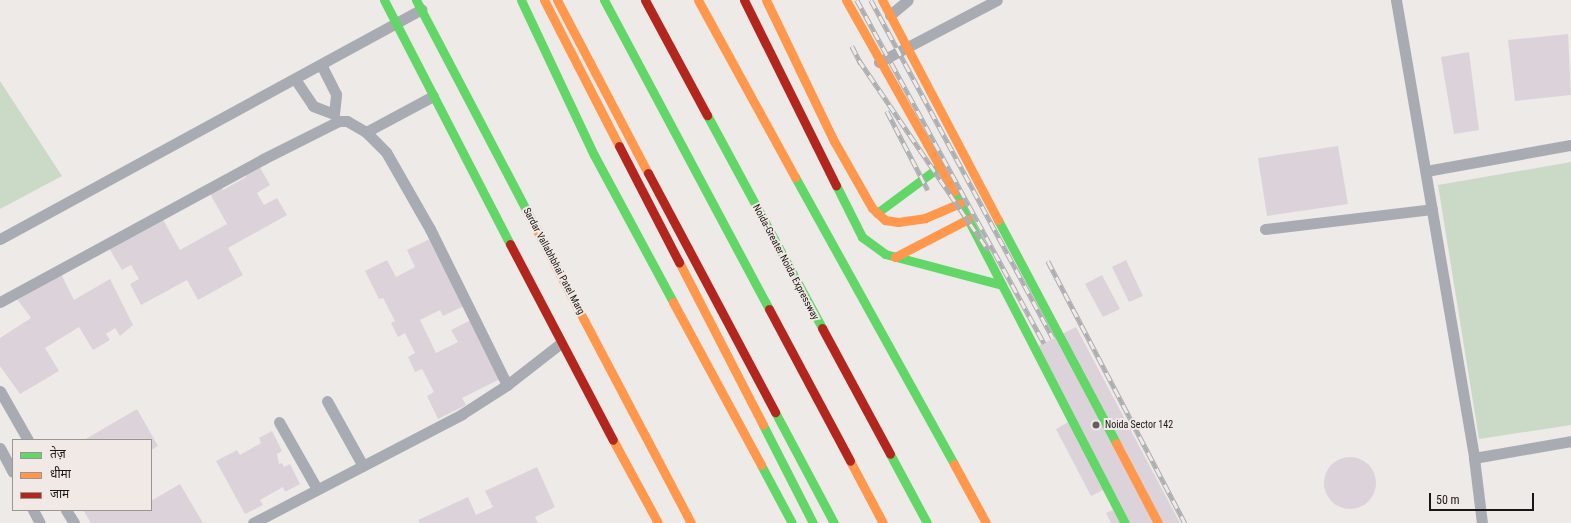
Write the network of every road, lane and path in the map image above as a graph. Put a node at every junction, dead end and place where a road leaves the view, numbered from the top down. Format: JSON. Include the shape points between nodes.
{"nodes":[{"id":1,"x":384,"y":0,"type":"edge"},
{"id":2,"x":521,"y":0,"type":"edge"},
{"id":3,"x":544,"y":0,"type":"edge"},
{"id":4,"x":557,"y":0,"type":"edge"},
{"id":5,"x":604,"y":0,"type":"edge"},
{"id":6,"x":645,"y":0,"type":"edge"},
{"id":7,"x":698,"y":0,"type":"edge"},
{"id":8,"x":744,"y":0,"type":"edge"},
{"id":9,"x":766,"y":0,"type":"edge"},
{"id":10,"x":846,"y":0,"type":"edge"},
{"id":11,"x":882,"y":0,"type":"edge"},
{"id":12,"x":908,"y":0,"type":"edge"},
{"id":13,"x":997,"y":0,"type":"edge"},
{"id":14,"x":1396,"y":0,"type":"edge"},
{"id":15,"x":419,"y":5,"type":"edge"},
{"id":16,"x":890,"y":15,"type":"junction"},
{"id":17,"x":396,"y":24,"type":"junction"},
{"id":18,"x":907,"y":47,"type":"junction"},
{"id":19,"x":879,"y":62,"type":"junction"},
{"id":20,"x":321,"y":65,"type":"junction"},
{"id":21,"x":295,"y":79,"type":"junction"},
{"id":22,"x":433,"y":96,"type":"junction"},
{"id":23,"x":336,"y":118,"type":"junction"},
{"id":24,"x":366,"y":132,"type":"junction"},
{"id":25,"x":1571,"y":145,"type":"edge"},
{"id":26,"x":939,"y":167,"type":"junction"},
{"id":27,"x":1426,"y":171,"type":"junction"},
{"id":28,"x":960,"y":203,"type":"junction"},
{"id":29,"x":1432,"y":209,"type":"junction"},
{"id":30,"x":877,"y":212,"type":"junction"},
{"id":31,"x":968,"y":219,"type":"junction"},
{"id":32,"x":1265,"y":229,"type":"dead end"},
{"id":33,"x":0,"y":239,"type":"edge"},
{"id":34,"x":895,"y":257,"type":"junction"},
{"id":35,"x":1002,"y":285,"type":"junction"},
{"id":36,"x":0,"y":302,"type":"edge"},
{"id":37,"x":560,"y":343,"type":"junction"},
{"id":38,"x":507,"y":385,"type":"junction"},
{"id":39,"x":0,"y":391,"type":"edge"},
{"id":40,"x":327,"y":402,"type":"dead end"},
{"id":41,"x":279,"y":422,"type":"dead end"},
{"id":42,"x":27,"y":439,"type":"edge"},
{"id":43,"x":1571,"y":441,"type":"edge"},
{"id":44,"x":0,"y":448,"type":"edge"},
{"id":45,"x":1474,"y":458,"type":"junction"},
{"id":46,"x":362,"y":466,"type":"junction"},
{"id":47,"x":12,"y":470,"type":"edge"},
{"id":48,"x":317,"y":489,"type":"junction"},
{"id":49,"x":34,"y":511,"type":"edge"},
{"id":50,"x":67,"y":511,"type":"edge"},
{"id":51,"x":40,"y":523,"type":"edge"},
{"id":52,"x":74,"y":523,"type":"edge"},
{"id":53,"x":253,"y":523,"type":"edge"},
{"id":54,"x":658,"y":523,"type":"edge"},
{"id":55,"x":691,"y":523,"type":"edge"},
{"id":56,"x":792,"y":523,"type":"edge"},
{"id":57,"x":813,"y":523,"type":"edge"},
{"id":58,"x":834,"y":523,"type":"edge"},
{"id":59,"x":883,"y":523,"type":"edge"},
{"id":60,"x":927,"y":523,"type":"edge"},
{"id":61,"x":986,"y":523,"type":"edge"},
{"id":62,"x":1125,"y":523,"type":"edge"},
{"id":63,"x":1158,"y":523,"type":"edge"},
{"id":64,"x":1482,"y":523,"type":"edge"}],
"edges":[{"from":1,"to":17,"type":"main road"},
{"from":2,"to":56,"type":"main road","via":[[594,155]]},
{"from":3,"to":57,"type":"main road"},
{"from":4,"to":58,"type":"main road"},
{"from":5,"to":59,"type":"main road"},
{"from":6,"to":60,"type":"main road","name":"Noida-Greater Noida Expressway"},
{"from":7,"to":61,"type":"main road"},
{"from":8,"to":34,"type":"main road","via":[[862,237],[885,254]]},
{"from":9,"to":30,"type":"main road","via":[[834,141],[872,208]]},
{"from":10,"to":19,"type":"main road"},
{"from":11,"to":16,"type":"main road"},
{"from":12,"to":16,"type":"street"},
{"from":13,"to":18,"type":"street"},
{"from":14,"to":27,"type":"street"},
{"from":15,"to":17,"type":"street"},
{"from":15,"to":55,"type":"main road","name":"Sardar Vallabhbhai Patel Marg"},
{"from":16,"to":18,"type":"main road"},
{"from":17,"to":20,"type":"street"},
{"from":17,"to":22,"type":"main road"},
{"from":18,"to":19,"type":"street"},
{"from":18,"to":63,"type":"main road"},
{"from":19,"to":26,"type":"main road"},
{"from":20,"to":21,"type":"street"},
{"from":20,"to":23,"type":"street","via":[[336,94]]},
{"from":21,"to":23,"type":"street","via":[[313,106]]},
{"from":21,"to":33,"type":"street"},
{"from":22,"to":24,"type":"street"},
{"from":22,"to":37,"type":"main road"},
{"from":23,"to":24,"type":"street","via":[[355,124]]},
{"from":23,"to":36,"type":"street"},
{"from":24,"to":38,"type":"street","via":[[386,152],[430,229]]},
{"from":25,"to":27,"type":"street"},
{"from":26,"to":28,"type":"main road"},
{"from":26,"to":30,"type":"main road"},
{"from":27,"to":29,"type":"street"},
{"from":28,"to":30,"type":"main road","via":[[925,218],[898,222],[885,220]]},
{"from":28,"to":31,"type":"main road"},
{"from":29,"to":32,"type":"street"},
{"from":29,"to":45,"type":"street"},
{"from":31,"to":34,"type":"main road"},
{"from":31,"to":35,"type":"main road"},
{"from":34,"to":35,"type":"main road"},
{"from":35,"to":62,"type":"main road"},
{"from":37,"to":38,"type":"street"},
{"from":37,"to":54,"type":"main road"},
{"from":38,"to":46,"type":"street","via":[[454,419]]},
{"from":39,"to":42,"type":"street"},
{"from":40,"to":46,"type":"street"},
{"from":41,"to":48,"type":"street"},
{"from":43,"to":45,"type":"street"},
{"from":44,"to":47,"type":"street"},
{"from":45,"to":64,"type":"street"},
{"from":46,"to":48,"type":"street"},
{"from":48,"to":53,"type":"street"},
{"from":49,"to":51,"type":"street"},
{"from":50,"to":52,"type":"street"}]}
